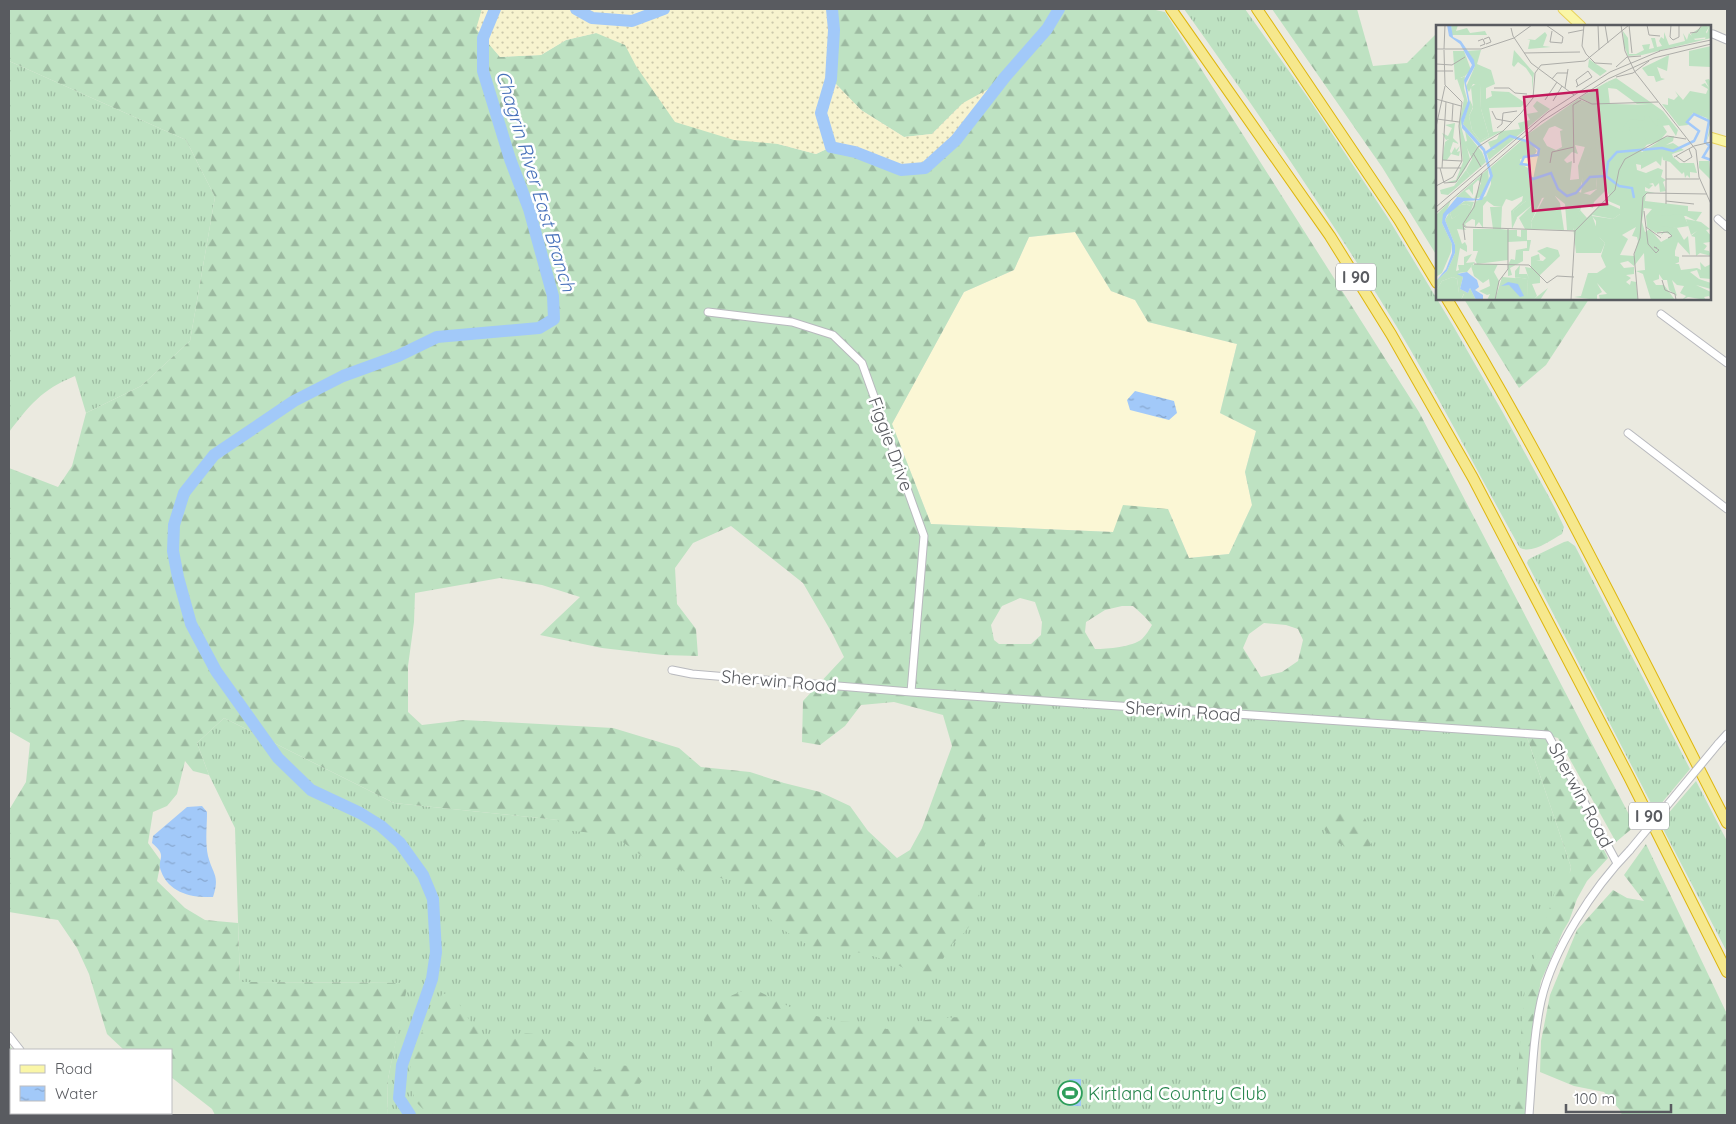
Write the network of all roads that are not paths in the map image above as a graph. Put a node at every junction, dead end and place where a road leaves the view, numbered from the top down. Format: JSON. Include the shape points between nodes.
{"nodes":[{"id":1,"x":1171,"y":9,"type":"edge"},
{"id":2,"x":1257,"y":9,"type":"edge"},
{"id":3,"x":1563,"y":9,"type":"edge"},
{"id":4,"x":1580,"y":25,"type":"edge"},
{"id":5,"x":1713,"y":34,"type":"dead end"},
{"id":6,"x":1727,"y":40,"type":"edge"},
{"id":7,"x":1711,"y":136,"type":"edge"},
{"id":8,"x":1727,"y":142,"type":"edge"},
{"id":9,"x":1718,"y":220,"type":"dead end"},
{"id":10,"x":1727,"y":227,"type":"edge"},
{"id":11,"x":1436,"y":281,"type":"edge"},
{"id":12,"x":1448,"y":300,"type":"edge"},
{"id":13,"x":708,"y":312,"type":"dead end"},
{"id":14,"x":1661,"y":314,"type":"dead end"},
{"id":15,"x":1727,"y":363,"type":"edge"},
{"id":16,"x":1628,"y":433,"type":"dead end"},
{"id":17,"x":1727,"y":509,"type":"edge"},
{"id":18,"x":672,"y":670,"type":"dead end"},
{"id":19,"x":911,"y":692,"type":"junction"},
{"id":20,"x":1727,"y":734,"type":"edge"},
{"id":21,"x":1727,"y":823,"type":"edge"},
{"id":22,"x":1617,"y":863,"type":"junction"},
{"id":23,"x":1727,"y":972,"type":"edge"},
{"id":24,"x":9,"y":1036,"type":"edge"},
{"id":25,"x":19,"y":1049,"type":"edge"},
{"id":26,"x":1529,"y":1115,"type":"edge"}],
"edges":[{"from":1,"to":23,"type":"highway","number":"I 90","via":[[1330,236],[1391,334],[1486,503]]},
{"from":2,"to":11,"type":"highway"},
{"from":3,"to":4,"type":"main road"},
{"from":5,"to":6,"type":"street"},
{"from":7,"to":8,"type":"main road"},
{"from":9,"to":10,"type":"street"},
{"from":12,"to":21,"type":"highway","via":[[1572,521]]},
{"from":13,"to":19,"type":"street","name":"Figgie Drive","via":[[792,322],[833,335],[862,363],[924,536]]},
{"from":14,"to":15,"type":"street"},
{"from":16,"to":17,"type":"street"},
{"from":18,"to":19,"type":"street","name":"Sherwin Road"},
{"from":19,"to":22,"type":"street","name":"Sherwin Road","via":[[1548,735]]},
{"from":20,"to":22,"type":"street","bridge":true},
{"from":22,"to":26,"type":"street","via":[[1581,912],[1552,967],[1537,1021]]},
{"from":24,"to":25,"type":"street"}]}
